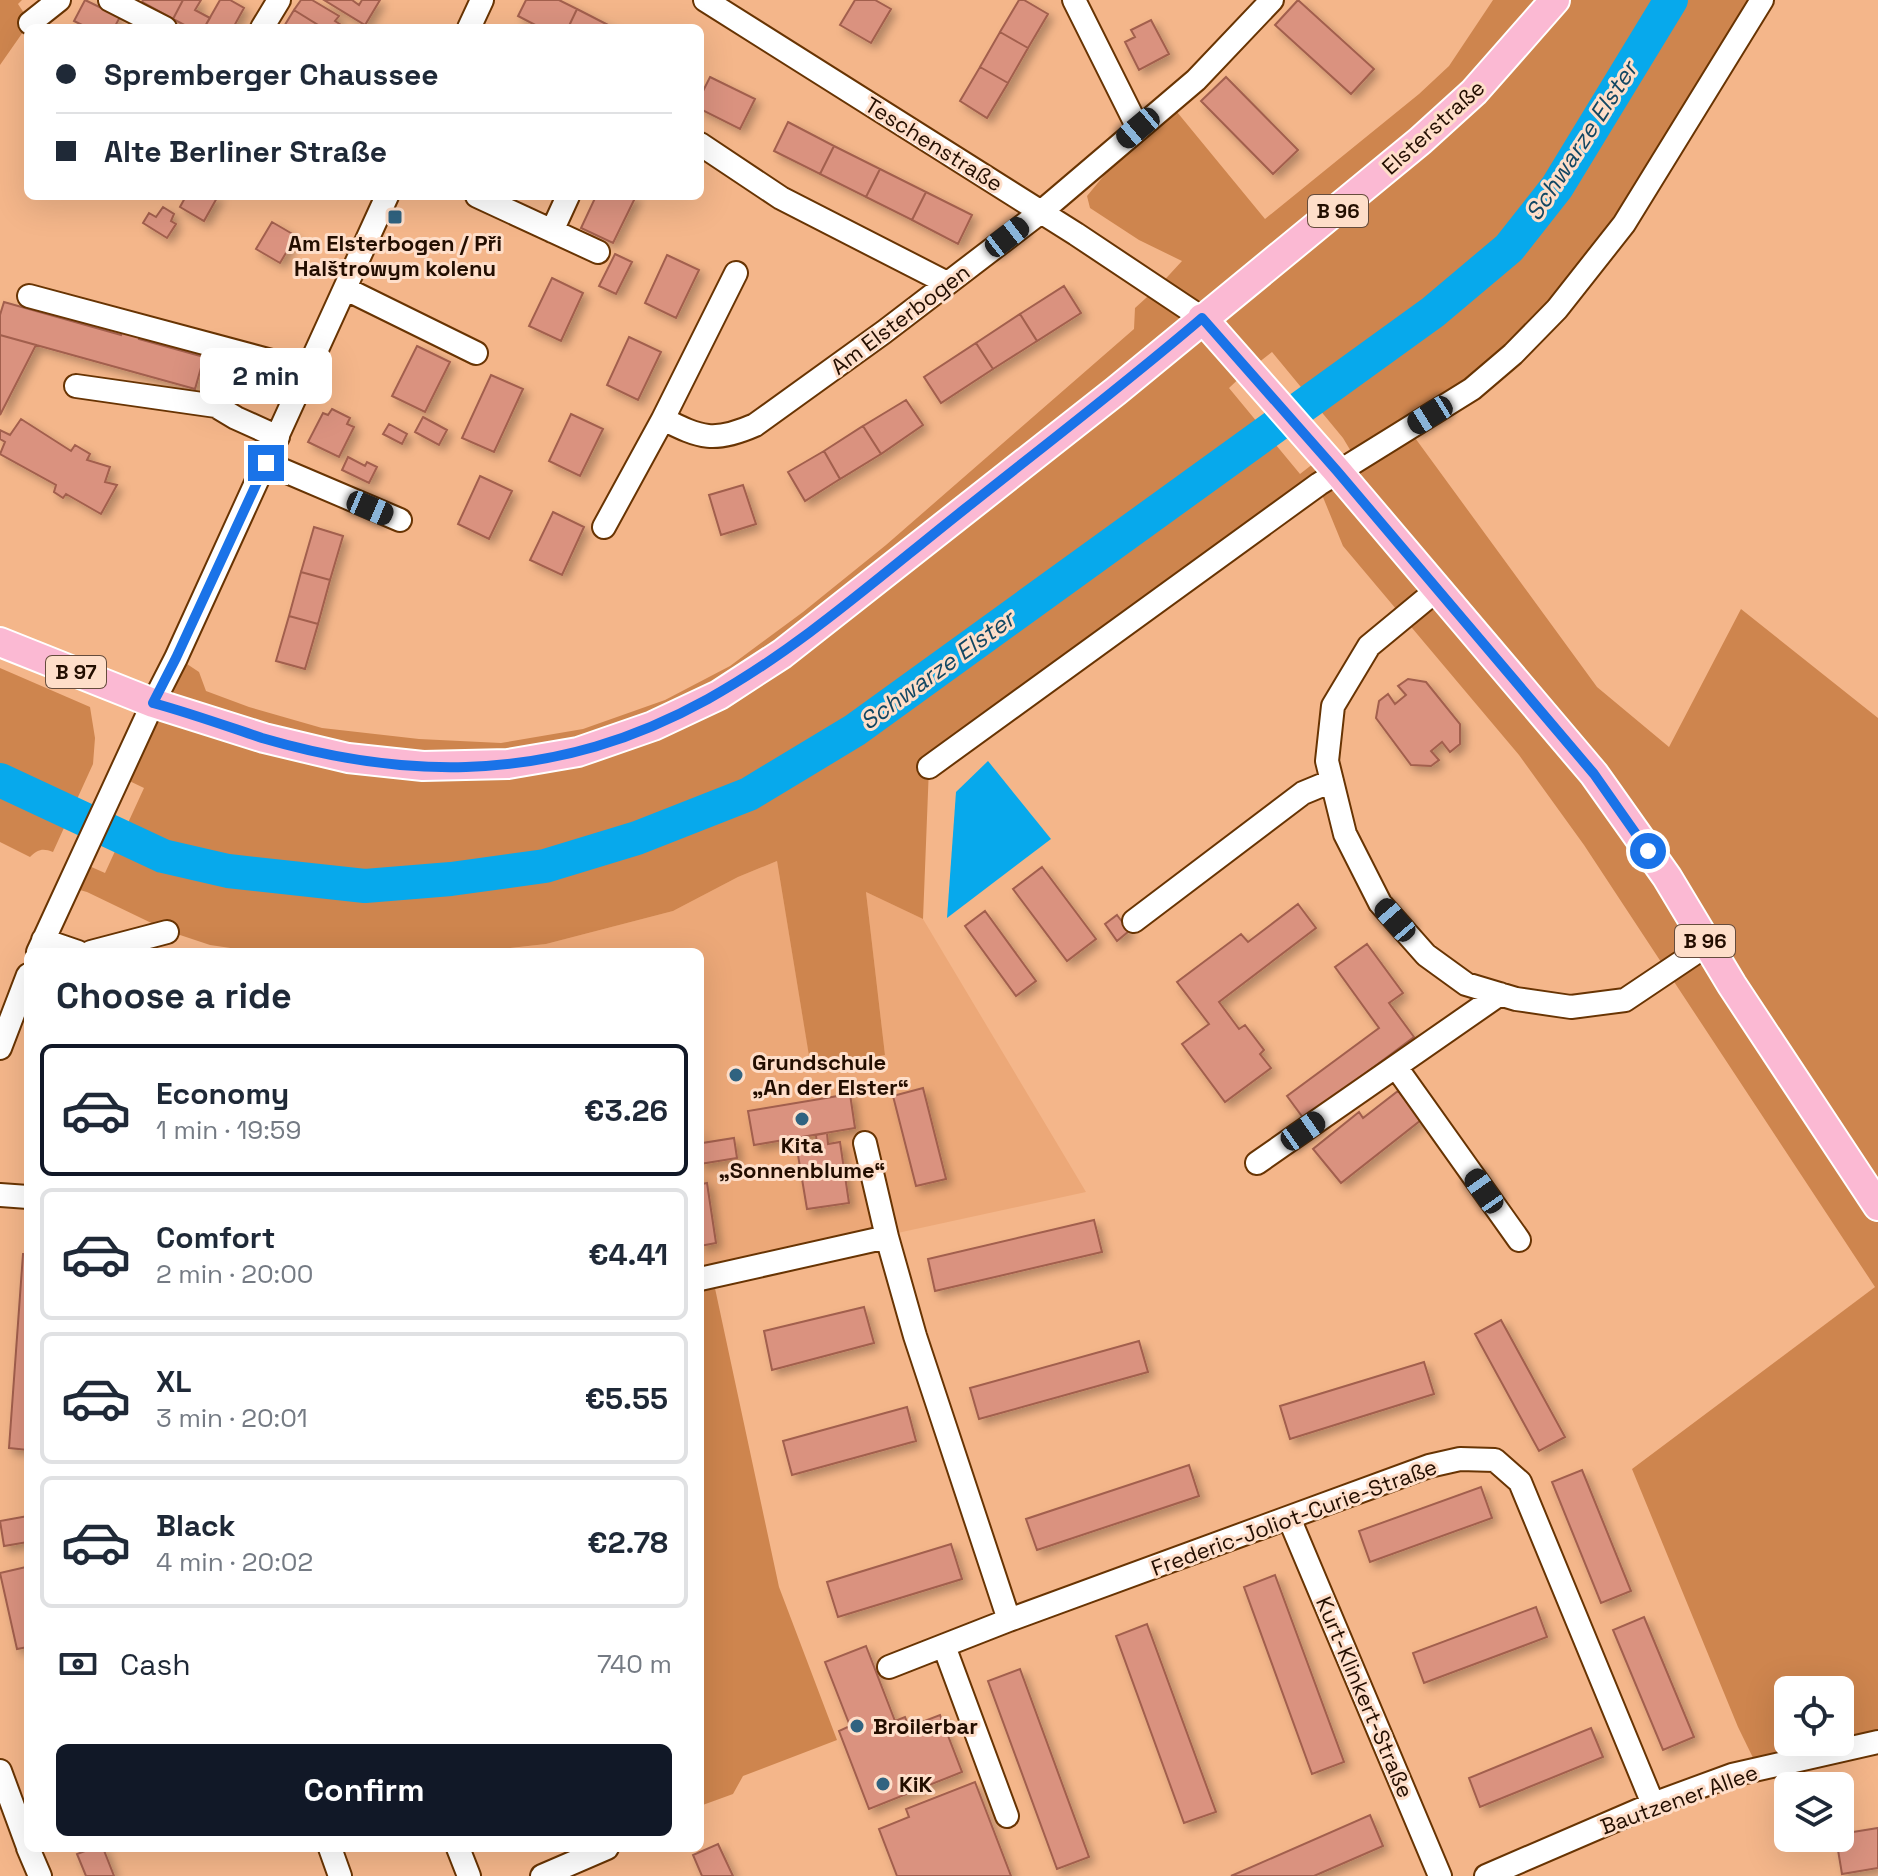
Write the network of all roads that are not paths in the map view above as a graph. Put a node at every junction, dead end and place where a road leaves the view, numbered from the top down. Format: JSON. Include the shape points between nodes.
{"nodes":[{"id":1,"x":59,"y":0,"type":"edge"},
{"id":2,"x":110,"y":0,"type":"edge"},
{"id":3,"x":279,"y":0,"type":"edge"},
{"id":4,"x":482,"y":0,"type":"edge"},
{"id":5,"x":705,"y":0,"type":"edge"},
{"id":6,"x":1074,"y":0,"type":"edge"},
{"id":7,"x":1272,"y":0,"type":"edge"},
{"id":8,"x":1555,"y":0,"type":"edge"},
{"id":9,"x":1762,"y":0,"type":"edge"},
{"id":10,"x":1248,"y":10,"type":"edge"},
{"id":11,"x":30,"y":23,"type":"dead end"},
{"id":12,"x":157,"y":24,"type":"edge"},
{"id":13,"x":264,"y":24,"type":"edge"},
{"id":14,"x":472,"y":24,"type":"edge"},
{"id":15,"x":1138,"y":128,"type":"junction"},
{"id":16,"x":704,"y":147,"type":"edge"},
{"id":17,"x":385,"y":200,"type":"edge"},
{"id":18,"x":486,"y":200,"type":"edge"},
{"id":19,"x":566,"y":200,"type":"edge"},
{"id":20,"x":1041,"y":212,"type":"junction"},
{"id":21,"x":552,"y":231,"type":"junction"},
{"id":22,"x":598,"y":252,"type":"dead end"},
{"id":23,"x":736,"y":273,"type":"dead end"},
{"id":24,"x":947,"y":283,"type":"junction"},
{"id":25,"x":346,"y":289,"type":"junction"},
{"id":26,"x":29,"y":296,"type":"dead end"},
{"id":27,"x":1202,"y":318,"type":"junction"},
{"id":28,"x":476,"y":353,"type":"dead end"},
{"id":29,"x":309,"y":371,"type":"junction"},
{"id":30,"x":76,"y":386,"type":"dead end"},
{"id":31,"x":663,"y":419,"type":"junction"},
{"id":32,"x":278,"y":437,"type":"junction"},
{"id":33,"x":1328,"y":461,"type":"junction"},
{"id":34,"x":266,"y":463,"type":"junction"},
{"id":35,"x":400,"y":520,"type":"dead end"},
{"id":36,"x":604,"y":527,"type":"dead end"},
{"id":37,"x":1438,"y":589,"type":"junction"},
{"id":38,"x":0,"y":642,"type":"edge"},
{"id":39,"x":153,"y":703,"type":"junction"},
{"id":40,"x":929,"y":767,"type":"dead end"},
{"id":41,"x":1332,"y":781,"type":"junction"},
{"id":42,"x":1134,"y":921,"type":"dead end"},
{"id":43,"x":167,"y":932,"type":"dead end"},
{"id":44,"x":1707,"y":945,"type":"junction"},
{"id":45,"x":40,"y":946,"type":"edge"},
{"id":46,"x":106,"y":948,"type":"edge"},
{"id":47,"x":24,"y":985,"type":"edge"},
{"id":48,"x":1500,"y":994,"type":"junction"},
{"id":49,"x":0,"y":1048,"type":"edge"},
{"id":50,"x":1396,"y":1067,"type":"junction"},
{"id":51,"x":865,"y":1143,"type":"dead end"},
{"id":52,"x":1257,"y":1163,"type":"dead end"},
{"id":53,"x":0,"y":1195,"type":"edge"},
{"id":54,"x":24,"y":1197,"type":"edge"},
{"id":55,"x":1878,"y":1206,"type":"edge"},
{"id":56,"x":887,"y":1237,"type":"junction"},
{"id":57,"x":1519,"y":1240,"type":"dead end"},
{"id":58,"x":704,"y":1278,"type":"edge"},
{"id":59,"x":1289,"y":1518,"type":"junction"},
{"id":60,"x":1009,"y":1620,"type":"junction"},
{"id":61,"x":944,"y":1646,"type":"junction"},
{"id":62,"x":889,"y":1667,"type":"dead end"},
{"id":63,"x":1878,"y":1742,"type":"edge"},
{"id":64,"x":0,"y":1771,"type":"edge"},
{"id":65,"x":1653,"y":1804,"type":"junction"},
{"id":66,"x":1007,"y":1816,"type":"dead end"},
{"id":67,"x":24,"y":1837,"type":"edge"},
{"id":68,"x":30,"y":1852,"type":"edge"},
{"id":69,"x":331,"y":1852,"type":"edge"},
{"id":70,"x":460,"y":1852,"type":"edge"},
{"id":71,"x":598,"y":1852,"type":"edge"},
{"id":72,"x":40,"y":1876,"type":"edge"},
{"id":73,"x":340,"y":1876,"type":"edge"},
{"id":74,"x":469,"y":1876,"type":"edge"},
{"id":75,"x":542,"y":1876,"type":"edge"},
{"id":76,"x":1440,"y":1876,"type":"edge"},
{"id":77,"x":1486,"y":1876,"type":"edge"}],
"edges":[{"from":1,"to":11,"type":"street"},
{"from":2,"to":12,"type":"street"},
{"from":3,"to":13,"type":"street"},
{"from":4,"to":14,"type":"street"},
{"from":5,"to":20,"type":"street","name":"Teschenstraße"},
{"from":6,"to":15,"type":"street"},
{"from":7,"to":10,"type":"street","name":"Am Elsterbogen"},
{"from":8,"to":27,"type":"main road","name":"Elsterstraße","number":"B 96","via":[[1474,92],[1420,141]]},
{"from":9,"to":33,"type":"street","via":[[1624,224],[1557,309],[1472,389]]},
{"from":10,"to":15,"type":"street","name":"Am Elsterbogen","via":[[1196,80]]},
{"from":15,"to":20,"type":"street","name":"Am Elsterbogen"},
{"from":16,"to":24,"type":"street","via":[[781,198]]},
{"from":17,"to":25,"type":"street"},
{"from":18,"to":21,"type":"street"},
{"from":19,"to":21,"type":"street"},
{"from":20,"to":24,"type":"street","name":"Am Elsterbogen"},
{"from":20,"to":27,"type":"street","name":"Teschenstraße"},
{"from":21,"to":22,"type":"street"},
{"from":23,"to":31,"type":"street"},
{"from":24,"to":31,"type":"street","name":"Am Elsterbogen","via":[[755,425],[710,437]]},
{"from":25,"to":28,"type":"street"},
{"from":25,"to":29,"type":"street"},
{"from":26,"to":29,"type":"street"},
{"from":27,"to":33,"type":"main road","number":"B 96"},
{"from":27,"to":39,"type":"main road","name":"Elsterstraße","number":"B 97","via":[[782,654],[719,695],[615,741],[508,764],[423,766],[348,758]]},
{"from":29,"to":32,"type":"street"},
{"from":30,"to":32,"type":"street","via":[[216,406]]},
{"from":31,"to":36,"type":"street"},
{"from":32,"to":34,"type":"street"},
{"from":33,"to":37,"type":"main road","number":"B 96"},
{"from":33,"to":40,"type":"street"},
{"from":34,"to":35,"type":"street"},
{"from":34,"to":39,"type":"street"},
{"from":37,"to":41,"type":"street","via":[[1369,646],[1333,706],[1327,761]]},
{"from":37,"to":44,"type":"main road","number":"B 96","via":[[1594,774],[1667,877]]},
{"from":38,"to":39,"type":"main road","name":"Elsterstraße","number":"B 97"},
{"from":39,"to":45,"type":"street"},
{"from":41,"to":42,"type":"street","via":[[1303,793]]},
{"from":41,"to":48,"type":"street","via":[[1345,834],[1380,903],[1426,955],[1466,984]]},
{"from":43,"to":46,"type":"street"},
{"from":44,"to":48,"type":"street","via":[[1625,1000],[1571,1007]]},
{"from":44,"to":55,"type":"main road","number":"B 96"},
{"from":47,"to":49,"type":"street"},
{"from":48,"to":50,"type":"street"},
{"from":50,"to":52,"type":"street"},
{"from":50,"to":57,"type":"street"},
{"from":51,"to":56,"type":"street"},
{"from":53,"to":54,"type":"street"},
{"from":56,"to":58,"type":"street"},
{"from":56,"to":60,"type":"street"},
{"from":59,"to":60,"type":"street","name":"Frederic-Joliot-Curie-Straße"},
{"from":59,"to":65,"type":"street","name":"Frederic-Joliot-Curie-Straße","via":[[1429,1466],[1460,1459],[1495,1460],[1520,1482]]},
{"from":59,"to":76,"type":"street","name":"Kurt-Klinkert-Straße"},
{"from":60,"to":61,"type":"street","name":"Frederic-Joliot-Curie-Straße"},
{"from":61,"to":62,"type":"street","name":"Frederic-Joliot-Curie-Straße"},
{"from":61,"to":66,"type":"street"},
{"from":63,"to":65,"type":"street","name":"Bautzener Allee","via":[[1732,1775]]},
{"from":64,"to":67,"type":"street"},
{"from":65,"to":77,"type":"street","name":"Bautzener Allee"},
{"from":68,"to":72,"type":"street"},
{"from":69,"to":73,"type":"street"},
{"from":70,"to":74,"type":"street"},
{"from":71,"to":75,"type":"street"}]}
